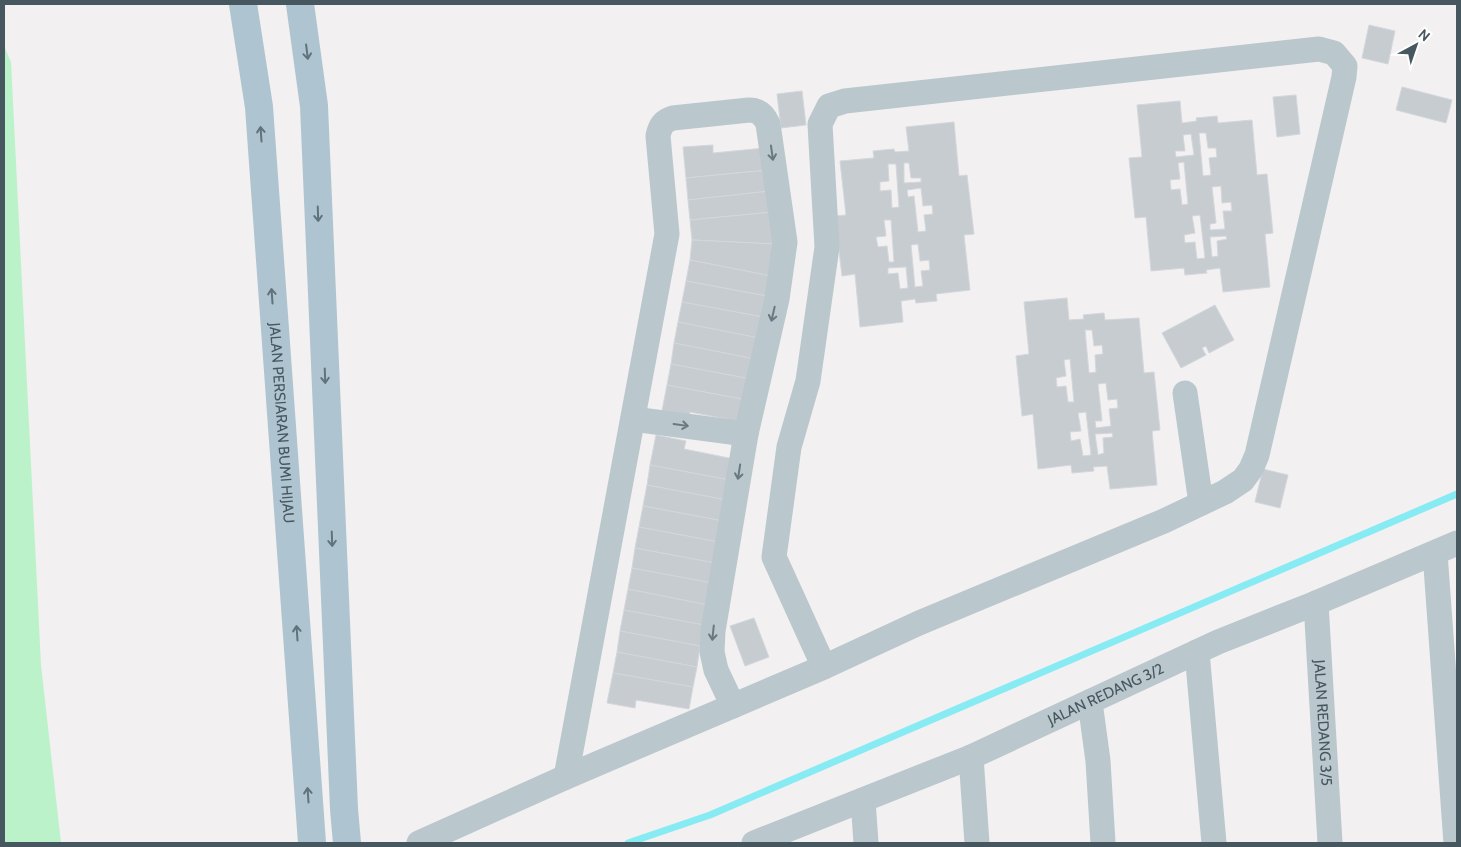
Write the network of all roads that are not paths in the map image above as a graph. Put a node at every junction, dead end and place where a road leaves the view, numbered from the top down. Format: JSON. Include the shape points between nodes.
{"nodes":[{"id":1,"x":243,"y":4,"type":"edge"},
{"id":2,"x":300,"y":4,"type":"edge"},
{"id":3,"x":1185,"y":393,"type":"dead end"},
{"id":4,"x":633,"y":418,"type":"junction"},
{"id":5,"x":746,"y":434,"type":"junction"},
{"id":6,"x":1201,"y":503,"type":"junction"},
{"id":7,"x":1457,"y":543,"type":"edge"},
{"id":8,"x":1435,"y":553,"type":"junction"},
{"id":9,"x":1316,"y":604,"type":"junction"},
{"id":10,"x":1197,"y":652,"type":"junction"},
{"id":11,"x":824,"y":667,"type":"junction"},
{"id":12,"x":1090,"y":702,"type":"junction"},
{"id":13,"x":732,"y":706,"type":"junction"},
{"id":14,"x":971,"y":757,"type":"junction"},
{"id":15,"x":566,"y":777,"type":"junction"},
{"id":16,"x":863,"y":800,"type":"junction"},
{"id":17,"x":312,"y":843,"type":"edge"},
{"id":18,"x":347,"y":843,"type":"edge"},
{"id":19,"x":419,"y":843,"type":"edge"},
{"id":20,"x":754,"y":843,"type":"edge"},
{"id":21,"x":866,"y":843,"type":"edge"},
{"id":22,"x":977,"y":843,"type":"edge"},
{"id":23,"x":1103,"y":843,"type":"edge"},
{"id":24,"x":1214,"y":843,"type":"edge"},
{"id":25,"x":1330,"y":843,"type":"edge"},
{"id":26,"x":1456,"y":843,"type":"edge"}],
"edges":[{"from":17,"to":1,"type":"main road","name":"JALAN PERSIARAN BUMI HIJAU","one_way":true,"via":[[259,107]]},
{"from":2,"to":18,"type":"main road","one_way":true,"via":[[314,106]]},
{"from":3,"to":6,"type":"street"},
{"from":4,"to":5,"type":"street","one_way":true},
{"from":4,"to":5,"type":"street","one_way":true,"via":[[667,234],[659,130],[662,124],[674,118],[755,110],[768,124],[785,242],[777,299]]},
{"from":4,"to":15,"type":"street"},
{"from":5,"to":13,"type":"street","one_way":true,"via":[[713,631],[712,652],[716,670]]},
{"from":6,"to":11,"type":"street"},
{"from":6,"to":11,"type":"street","via":[[1244,480],[1257,455],[1344,77],[1345,66],[1334,53],[1309,50],[845,100],[828,106],[820,124],[827,247],[808,381],[789,447],[774,557]]},
{"from":7,"to":8,"type":"street","name":"JALAN REDANG 3/2"},
{"from":8,"to":9,"type":"street","name":"JALAN REDANG 3/2"},
{"from":8,"to":26,"type":"street"},
{"from":9,"to":10,"type":"street","name":"JALAN REDANG 3/2"},
{"from":9,"to":25,"type":"street","name":"JALAN REDANG 3/5"},
{"from":10,"to":12,"type":"street","name":"JALAN REDANG 3/2"},
{"from":10,"to":24,"type":"street"},
{"from":11,"to":13,"type":"street"},
{"from":12,"to":14,"type":"street","name":"JALAN REDANG 3/2"},
{"from":12,"to":23,"type":"street","via":[[1098,761]]},
{"from":13,"to":15,"type":"street"},
{"from":14,"to":16,"type":"street","name":"JALAN REDANG 3/2"},
{"from":14,"to":22,"type":"street"},
{"from":15,"to":19,"type":"street"},
{"from":16,"to":20,"type":"street","name":"JALAN REDANG 3/2"},
{"from":16,"to":21,"type":"street"}]}
